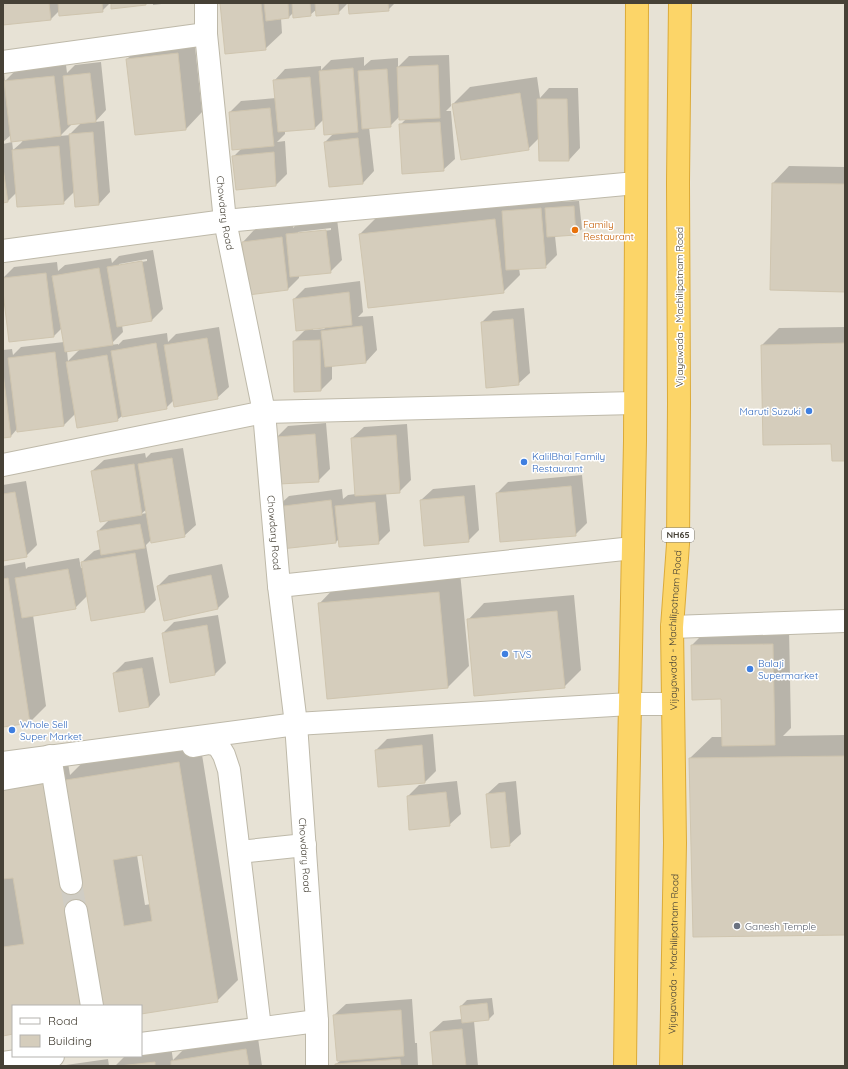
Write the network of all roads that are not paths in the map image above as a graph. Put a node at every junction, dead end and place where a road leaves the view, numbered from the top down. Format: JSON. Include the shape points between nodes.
{"nodes":[{"id":1,"x":206,"y":3,"type":"edge"},
{"id":2,"x":637,"y":3,"type":"edge"},
{"id":3,"x":680,"y":3,"type":"edge"},
{"id":4,"x":206,"y":34,"type":"junction"},
{"id":5,"x":3,"y":62,"type":"edge"},
{"id":6,"x":636,"y":184,"type":"junction"},
{"id":7,"x":225,"y":221,"type":"junction"},
{"id":8,"x":3,"y":251,"type":"edge"},
{"id":9,"x":635,"y":403,"type":"junction"},
{"id":10,"x":264,"y":412,"type":"junction"},
{"id":11,"x":3,"y":466,"type":"edge"},
{"id":12,"x":633,"y":548,"type":"junction"},
{"id":13,"x":279,"y":586,"type":"junction"},
{"id":14,"x":845,"y":621,"type":"edge"},
{"id":15,"x":672,"y":627,"type":"junction"},
{"id":16,"x":630,"y":704,"type":"junction"},
{"id":17,"x":673,"y":704,"type":"junction"},
{"id":18,"x":296,"y":724,"type":"junction"},
{"id":19,"x":3,"y":762,"type":"edge"},
{"id":20,"x":51,"y":763,"type":"junction"},
{"id":21,"x":3,"y":778,"type":"edge"},
{"id":22,"x":305,"y":845,"type":"junction"},
{"id":23,"x":239,"y":852,"type":"junction"},
{"id":24,"x":71,"y":883,"type":"tunnel mouth"},
{"id":25,"x":76,"y":911,"type":"tunnel mouth"},
{"id":26,"x":92,"y":1005,"type":"edge"},
{"id":27,"x":317,"y":1021,"type":"junction"},
{"id":28,"x":260,"y":1028,"type":"junction"},
{"id":29,"x":142,"y":1044,"type":"edge"},
{"id":30,"x":46,"y":1057,"type":"edge"},
{"id":31,"x":3,"y":1063,"type":"edge"},
{"id":32,"x":318,"y":1066,"type":"edge"},
{"id":33,"x":625,"y":1066,"type":"edge"},
{"id":34,"x":671,"y":1066,"type":"edge"}],
"edges":[{"from":1,"to":4,"type":"street","name":"Chowdary Road"},
{"from":2,"to":6,"type":"highway"},
{"from":3,"to":15,"type":"highway","name":"Vijayawada - Machilipatnam Road","number":"NH65","via":[[678,544]]},
{"from":4,"to":5,"type":"street"},
{"from":4,"to":7,"type":"street","name":"Chowdary Road"},
{"from":6,"to":7,"type":"street"},
{"from":6,"to":9,"type":"highway"},
{"from":7,"to":8,"type":"street"},
{"from":7,"to":10,"type":"street","name":"Chowdary Road"},
{"from":9,"to":10,"type":"street"},
{"from":9,"to":12,"type":"highway"},
{"from":10,"to":11,"type":"street"},
{"from":10,"to":13,"type":"street","name":"Chowdary Road"},
{"from":12,"to":13,"type":"street"},
{"from":12,"to":16,"type":"highway"},
{"from":13,"to":18,"type":"street","name":"Chowdary Road"},
{"from":14,"to":15,"type":"street"},
{"from":15,"to":17,"type":"highway","name":"Vijayawada - Machilipatnam Road","number":"NH65"},
{"from":16,"to":17,"type":"street"},
{"from":16,"to":18,"type":"street"},
{"from":16,"to":33,"type":"highway"},
{"from":17,"to":34,"type":"highway","name":"Vijayawada - Machilipatnam Road","number":"NH65","via":[[675,843]]},
{"from":18,"to":20,"type":"street"},
{"from":18,"to":22,"type":"street","name":"Chowdary Road"},
{"from":19,"to":20,"type":"street"},
{"from":20,"to":21,"type":"street"},
{"from":20,"to":23,"type":"street","via":[[218,745],[229,770]]},
{"from":20,"to":24,"type":"street"},
{"from":22,"to":23,"type":"street"},
{"from":22,"to":27,"type":"street","name":"Chowdary Road"},
{"from":23,"to":28,"type":"street"},
{"from":25,"to":26,"type":"street"},
{"from":27,"to":28,"type":"street"},
{"from":27,"to":32,"type":"street","name":"Chowdary Road"},
{"from":28,"to":29,"type":"street"},
{"from":30,"to":31,"type":"street"}]}
